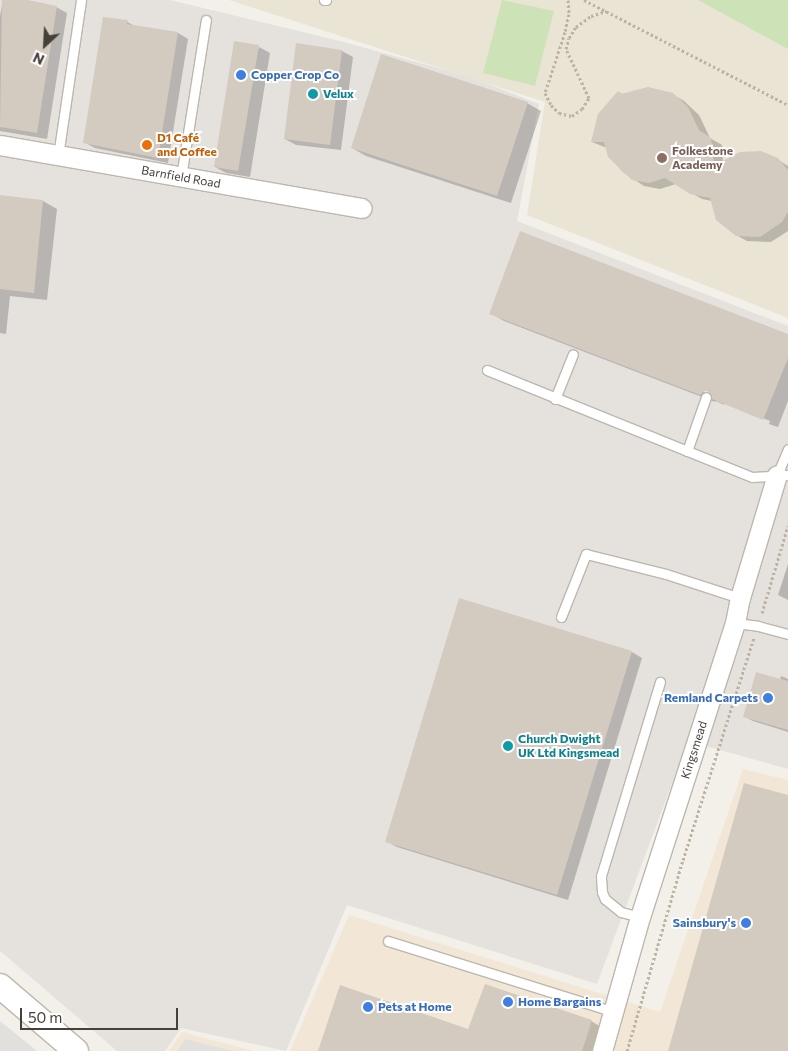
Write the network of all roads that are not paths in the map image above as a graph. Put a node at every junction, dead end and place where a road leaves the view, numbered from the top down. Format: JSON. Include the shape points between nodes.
{"nodes":[{"id":1,"x":81,"y":0,"type":"edge"},
{"id":2,"x":206,"y":20,"type":"dead end"},
{"id":3,"x":0,"y":145,"type":"edge"},
{"id":4,"x":58,"y":156,"type":"junction"},
{"id":5,"x":181,"y":177,"type":"junction"},
{"id":6,"x":362,"y":208,"type":"dead end"},
{"id":7,"x":573,"y":354,"type":"dead end"},
{"id":8,"x":487,"y":370,"type":"dead end"},
{"id":9,"x":706,"y":397,"type":"dead end"},
{"id":10,"x":555,"y":399,"type":"junction"},
{"id":11,"x":788,"y":450,"type":"edge"},
{"id":12,"x":687,"y":451,"type":"junction"},
{"id":13,"x":782,"y":475,"type":"edge"},
{"id":14,"x":740,"y":598,"type":"junction"},
{"id":15,"x":561,"y":617,"type":"dead end"},
{"id":16,"x":735,"y":624,"type":"junction"},
{"id":17,"x":788,"y":634,"type":"edge"},
{"id":18,"x":660,"y":682,"type":"dead end"},
{"id":19,"x":640,"y":917,"type":"junction"},
{"id":20,"x":388,"y":941,"type":"dead end"},
{"id":21,"x":0,"y":986,"type":"edge"},
{"id":22,"x":614,"y":1012,"type":"junction"},
{"id":23,"x":76,"y":1051,"type":"edge"},
{"id":24,"x":602,"y":1051,"type":"edge"}],
"edges":[{"from":1,"to":4,"type":"lane"},
{"from":2,"to":5,"type":"lane"},
{"from":3,"to":4,"type":"street","name":"Barnfield Road"},
{"from":4,"to":5,"type":"street","name":"Barnfield Road"},
{"from":5,"to":6,"type":"street","name":"Barnfield Road"},
{"from":7,"to":10,"type":"lane"},
{"from":8,"to":10,"type":"lane"},
{"from":9,"to":12,"type":"lane"},
{"from":10,"to":12,"type":"lane"},
{"from":11,"to":13,"type":"lane","name":"Kingsmead"},
{"from":12,"to":13,"type":"lane","via":[[752,477]]},
{"from":13,"to":14,"type":"street","name":"Kingsmead"},
{"from":14,"to":15,"type":"lane","via":[[666,574],[586,554]]},
{"from":14,"to":16,"type":"street","name":"Kingsmead"},
{"from":16,"to":17,"type":"lane"},
{"from":16,"to":19,"type":"street","name":"Kingsmead"},
{"from":18,"to":19,"type":"lane","via":[[601,876],[605,899],[621,912]]},
{"from":19,"to":22,"type":"street","name":"Kingsmead"},
{"from":20,"to":22,"type":"lane"},
{"from":21,"to":23,"type":"street"},
{"from":22,"to":24,"type":"street","name":"Kingsmead"}]}
